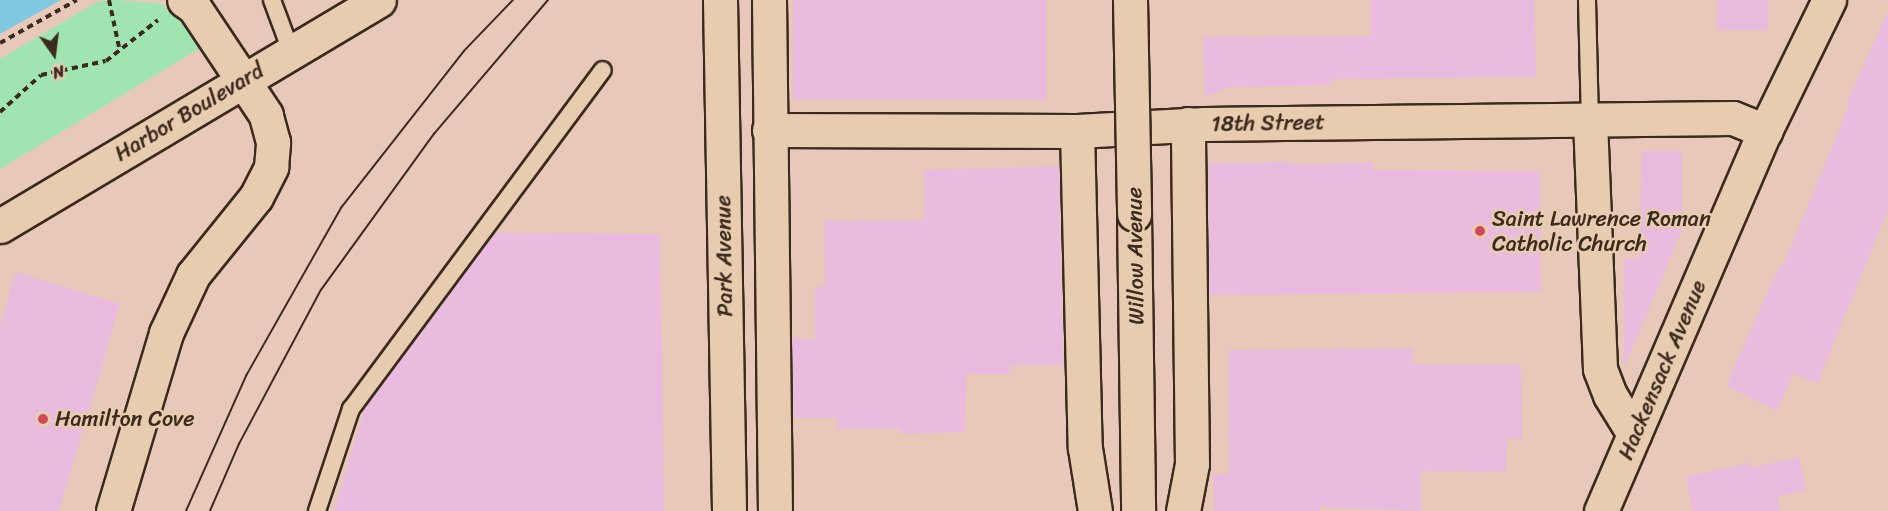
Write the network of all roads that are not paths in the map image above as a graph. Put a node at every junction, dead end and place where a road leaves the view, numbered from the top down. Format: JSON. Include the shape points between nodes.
{"nodes":[{"id":1,"x":272,"y":0,"type":"edge"},
{"id":2,"x":379,"y":0,"type":"edge"},
{"id":3,"x":720,"y":0,"type":"edge"},
{"id":4,"x":769,"y":0,"type":"edge"},
{"id":5,"x":1130,"y":0,"type":"edge"},
{"id":6,"x":1587,"y":0,"type":"edge"},
{"id":7,"x":1829,"y":0,"type":"edge"},
{"id":8,"x":185,"y":1,"type":"edge"},
{"id":9,"x":291,"y":51,"type":"junction"},
{"id":10,"x":603,"y":70,"type":"dead end"},
{"id":11,"x":244,"y":79,"type":"junction"},
{"id":12,"x":1590,"y":120,"type":"junction"},
{"id":13,"x":1188,"y":124,"type":"junction"},
{"id":14,"x":769,"y":130,"type":"junction"},
{"id":15,"x":1077,"y":130,"type":"junction"},
{"id":16,"x":1765,"y":130,"type":"junction"},
{"id":17,"x":0,"y":226,"type":"edge"},
{"id":18,"x":1634,"y":434,"type":"junction"},
{"id":19,"x":113,"y":511,"type":"edge"},
{"id":20,"x":317,"y":511,"type":"edge"},
{"id":21,"x":729,"y":511,"type":"edge"},
{"id":22,"x":775,"y":511,"type":"edge"},
{"id":23,"x":1095,"y":511,"type":"edge"},
{"id":24,"x":1138,"y":511,"type":"edge"},
{"id":25,"x":1183,"y":511,"type":"edge"},
{"id":26,"x":1601,"y":511,"type":"edge"}],
"edges":[{"from":1,"to":9,"type":"lane"},
{"from":2,"to":9,"type":"street","name":"Harbor Boulevard"},
{"from":3,"to":21,"type":"street","name":"Park Avenue"},
{"from":4,"to":14,"type":"street"},
{"from":5,"to":24,"type":"street","name":"Willow Avenue","bridge":true},
{"from":6,"to":12,"type":"lane"},
{"from":7,"to":16,"type":"street","name":"Hackensack Avenue"},
{"from":8,"to":11,"type":"street","via":[[194,7]]},
{"from":9,"to":11,"type":"street","name":"Harbor Boulevard"},
{"from":10,"to":20,"type":"lane","via":[[351,409]]},
{"from":11,"to":17,"type":"street","name":"Harbor Boulevard"},
{"from":11,"to":19,"type":"street","via":[[266,115],[273,142],[271,167],[256,198],[193,274],[179,304],[166,333]]},
{"from":12,"to":13,"type":"street","name":"18th Street"},
{"from":12,"to":16,"type":"street","name":"18th Street","via":[[1733,118]]},
{"from":12,"to":18,"type":"street","via":[[1599,369]]},
{"from":13,"to":15,"type":"street","name":"18th Street"},
{"from":13,"to":25,"type":"street","via":[[1192,464]]},
{"from":14,"to":15,"type":"street","name":"18th Street"},
{"from":14,"to":22,"type":"street"},
{"from":15,"to":23,"type":"street","via":[[1085,448]]},
{"from":16,"to":18,"type":"street","name":"Hackensack Avenue"},
{"from":18,"to":26,"type":"street","name":"Hackensack Avenue"}]}
